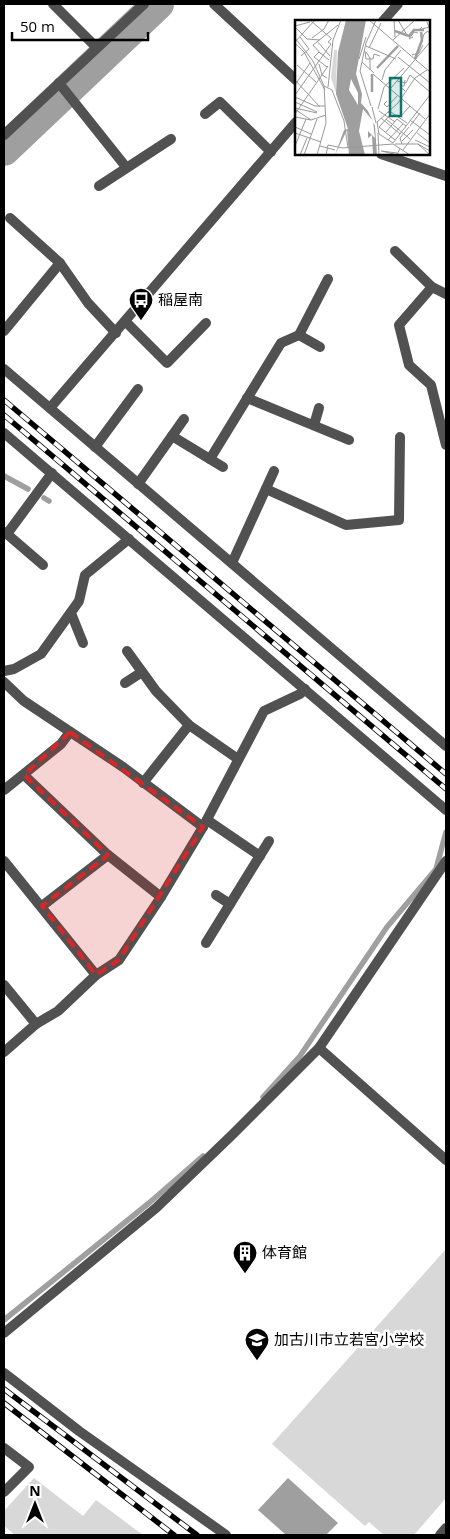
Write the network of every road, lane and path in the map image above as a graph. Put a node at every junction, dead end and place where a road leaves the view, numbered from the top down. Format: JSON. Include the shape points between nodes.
{"nodes":[{"id":1,"x":53,"y":4,"type":"edge"},
{"id":2,"x":144,"y":4,"type":"edge"},
{"id":3,"x":214,"y":4,"type":"edge"},
{"id":4,"x":398,"y":4,"type":"edge"},
{"id":5,"x":384,"y":20,"type":"edge"},
{"id":6,"x":96,"y":47,"type":"junction"},
{"id":7,"x":295,"y":79,"type":"edge"},
{"id":8,"x":59,"y":82,"type":"junction"},
{"id":9,"x":205,"y":114,"type":"dead end"},
{"id":10,"x":295,"y":126,"type":"edge"},
{"id":11,"x":4,"y":135,"type":"edge"},
{"id":12,"x":171,"y":139,"type":"dead end"},
{"id":13,"x":271,"y":152,"type":"junction"},
{"id":14,"x":383,"y":155,"type":"edge"},
{"id":15,"x":413,"y":155,"type":"edge"},
{"id":16,"x":408,"y":165,"type":"junction"},
{"id":17,"x":126,"y":167,"type":"junction"},
{"id":18,"x":446,"y":176,"type":"edge"},
{"id":19,"x":99,"y":186,"type":"dead end"},
{"id":20,"x":10,"y":218,"type":"dead end"},
{"id":21,"x":396,"y":251,"type":"dead end"},
{"id":22,"x":60,"y":263,"type":"junction"},
{"id":23,"x":328,"y":279,"type":"dead end"},
{"id":24,"x":432,"y":287,"type":"junction"},
{"id":25,"x":446,"y":294,"type":"edge"},
{"id":26,"x":126,"y":322,"type":"junction"},
{"id":27,"x":206,"y":323,"type":"dead end"},
{"id":28,"x":4,"y":331,"type":"edge"},
{"id":29,"x":116,"y":333,"type":"junction"},
{"id":30,"x":299,"y":335,"type":"junction"},
{"id":31,"x":320,"y":347,"type":"dead end"},
{"id":32,"x":4,"y":369,"type":"edge"},
{"id":33,"x":138,"y":389,"type":"dead end"},
{"id":34,"x":247,"y":398,"type":"junction"},
{"id":35,"x":50,"y":408,"type":"junction"},
{"id":36,"x":319,"y":408,"type":"dead end"},
{"id":37,"x":184,"y":419,"type":"dead end"},
{"id":38,"x":314,"y":425,"type":"junction"},
{"id":39,"x":4,"y":433,"type":"edge"},
{"id":40,"x":172,"y":436,"type":"junction"},
{"id":41,"x":400,"y":437,"type":"dead end"},
{"id":42,"x":348,"y":440,"type":"dead end"},
{"id":43,"x":446,"y":445,"type":"edge"},
{"id":44,"x":95,"y":446,"type":"junction"},
{"id":45,"x":210,"y":459,"type":"junction"},
{"id":46,"x":223,"y":467,"type":"dead end"},
{"id":47,"x":274,"y":471,"type":"dead end"},
{"id":48,"x":52,"y":474,"type":"junction"},
{"id":49,"x":138,"y":484,"type":"junction"},
{"id":50,"x":266,"y":490,"type":"junction"},
{"id":51,"x":5,"y":533,"type":"edge"},
{"id":52,"x":129,"y":538,"type":"junction"},
{"id":53,"x":232,"y":563,"type":"junction"},
{"id":54,"x":43,"y":565,"type":"dead end"},
{"id":55,"x":71,"y":613,"type":"junction"},
{"id":56,"x":83,"y":643,"type":"dead end"},
{"id":57,"x":127,"y":651,"type":"dead end"},
{"id":58,"x":4,"y":671,"type":"edge"},
{"id":59,"x":142,"y":672,"type":"junction"},
{"id":60,"x":4,"y":682,"type":"edge"},
{"id":61,"x":124,"y":683,"type":"dead end"},
{"id":62,"x":305,"y":689,"type":"junction"},
{"id":63,"x":189,"y":725,"type":"junction"},
{"id":64,"x":70,"y":732,"type":"junction"},
{"id":65,"x":446,"y":746,"type":"edge"},
{"id":66,"x":238,"y":759,"type":"junction"},
{"id":67,"x":24,"y":774,"type":"junction"},
{"id":68,"x":144,"y":783,"type":"junction"},
{"id":69,"x":4,"y":790,"type":"edge"},
{"id":70,"x":446,"y":810,"type":"edge"},
{"id":71,"x":205,"y":824,"type":"junction"},
{"id":72,"x":269,"y":841,"type":"dead end"},
{"id":73,"x":108,"y":855,"type":"junction"},
{"id":74,"x":260,"y":856,"type":"junction"},
{"id":75,"x":4,"y":861,"type":"edge"},
{"id":76,"x":446,"y":861,"type":"edge"},
{"id":77,"x":216,"y":895,"type":"dead end"},
{"id":78,"x":161,"y":897,"type":"junction"},
{"id":79,"x":230,"y":904,"type":"junction"},
{"id":80,"x":42,"y":906,"type":"junction"},
{"id":81,"x":206,"y":943,"type":"dead end"},
{"id":82,"x":96,"y":975,"type":"junction"},
{"id":83,"x":4,"y":985,"type":"edge"},
{"id":84,"x":36,"y":1024,"type":"junction"},
{"id":85,"x":319,"y":1048,"type":"junction"},
{"id":86,"x":4,"y":1052,"type":"edge"},
{"id":87,"x":446,"y":1160,"type":"edge"},
{"id":88,"x":4,"y":1333,"type":"edge"},
{"id":89,"x":4,"y":1373,"type":"edge"},
{"id":90,"x":4,"y":1448,"type":"edge"},
{"id":91,"x":4,"y":1492,"type":"edge"},
{"id":92,"x":446,"y":1528,"type":"edge"},
{"id":93,"x":226,"y":1535,"type":"edge"},
{"id":94,"x":440,"y":1535,"type":"edge"}],
"edges":[{"from":1,"to":6,"type":"street"},
{"from":2,"to":6,"type":"street"},
{"from":3,"to":7,"type":"street"},
{"from":4,"to":5,"type":"street"},
{"from":6,"to":8,"type":"street"},
{"from":8,"to":11,"type":"street"},
{"from":8,"to":17,"type":"street"},
{"from":9,"to":13,"type":"street","via":[[220,102]]},
{"from":10,"to":13,"type":"street"},
{"from":12,"to":17,"type":"street"},
{"from":13,"to":26,"type":"street"},
{"from":14,"to":16,"type":"street"},
{"from":15,"to":16,"type":"street"},
{"from":16,"to":18,"type":"street"},
{"from":17,"to":19,"type":"street"},
{"from":20,"to":22,"type":"street"},
{"from":21,"to":24,"type":"street"},
{"from":22,"to":28,"type":"street"},
{"from":22,"to":29,"type":"street","via":[[88,303]]},
{"from":23,"to":30,"type":"street"},
{"from":24,"to":25,"type":"street"},
{"from":24,"to":43,"type":"street","via":[[399,325],[410,365],[431,385]]},
{"from":26,"to":27,"type":"street","via":[[167,363]]},
{"from":26,"to":29,"type":"street"},
{"from":29,"to":35,"type":"street"},
{"from":30,"to":31,"type":"street"},
{"from":30,"to":34,"type":"street","via":[[281,343]]},
{"from":32,"to":35,"type":"street"},
{"from":33,"to":44,"type":"street"},
{"from":34,"to":38,"type":"street"},
{"from":34,"to":45,"type":"street"},
{"from":35,"to":44,"type":"street"},
{"from":36,"to":38,"type":"street"},
{"from":37,"to":40,"type":"street"},
{"from":38,"to":42,"type":"street"},
{"from":39,"to":48,"type":"street"},
{"from":40,"to":45,"type":"street"},
{"from":40,"to":49,"type":"street"},
{"from":41,"to":50,"type":"street","via":[[399,520],[346,526]]},
{"from":44,"to":49,"type":"street"},
{"from":45,"to":46,"type":"street"},
{"from":47,"to":50,"type":"street"},
{"from":48,"to":51,"type":"street"},
{"from":48,"to":52,"type":"street"},
{"from":49,"to":53,"type":"street"},
{"from":50,"to":53,"type":"street"},
{"from":51,"to":54,"type":"street"},
{"from":52,"to":55,"type":"street","via":[[85,575],[79,602]]},
{"from":52,"to":62,"type":"street"},
{"from":53,"to":65,"type":"street"},
{"from":55,"to":56,"type":"street"},
{"from":55,"to":58,"type":"street","via":[[41,654]]},
{"from":57,"to":59,"type":"street"},
{"from":59,"to":61,"type":"street"},
{"from":59,"to":63,"type":"street"},
{"from":60,"to":64,"type":"street","via":[[24,701]]},
{"from":62,"to":66,"type":"street","via":[[264,711]]},
{"from":62,"to":70,"type":"street"},
{"from":63,"to":66,"type":"street"},
{"from":63,"to":68,"type":"street"},
{"from":64,"to":67,"type":"street","via":[[61,744]]},
{"from":64,"to":68,"type":"street"},
{"from":66,"to":71,"type":"street"},
{"from":67,"to":69,"type":"street"},
{"from":67,"to":73,"type":"street"},
{"from":68,"to":71,"type":"street"},
{"from":71,"to":74,"type":"street"},
{"from":71,"to":78,"type":"street"},
{"from":72,"to":74,"type":"street"},
{"from":73,"to":78,"type":"street"},
{"from":73,"to":80,"type":"street"},
{"from":74,"to":79,"type":"street"},
{"from":75,"to":80,"type":"street"},
{"from":76,"to":85,"type":"street"},
{"from":77,"to":79,"type":"street"},
{"from":78,"to":82,"type":"street","via":[[118,960]]},
{"from":79,"to":81,"type":"street"},
{"from":80,"to":82,"type":"street"},
{"from":82,"to":84,"type":"street","via":[[58,1011]]},
{"from":83,"to":84,"type":"street"},
{"from":84,"to":86,"type":"street"},
{"from":85,"to":87,"type":"street"},
{"from":85,"to":88,"type":"street","via":[[156,1208]]},
{"from":89,"to":93,"type":"street","via":[[79,1431]]},
{"from":90,"to":91,"type":"street","via":[[29,1466]]},
{"from":92,"to":94,"type":"street"}]}
